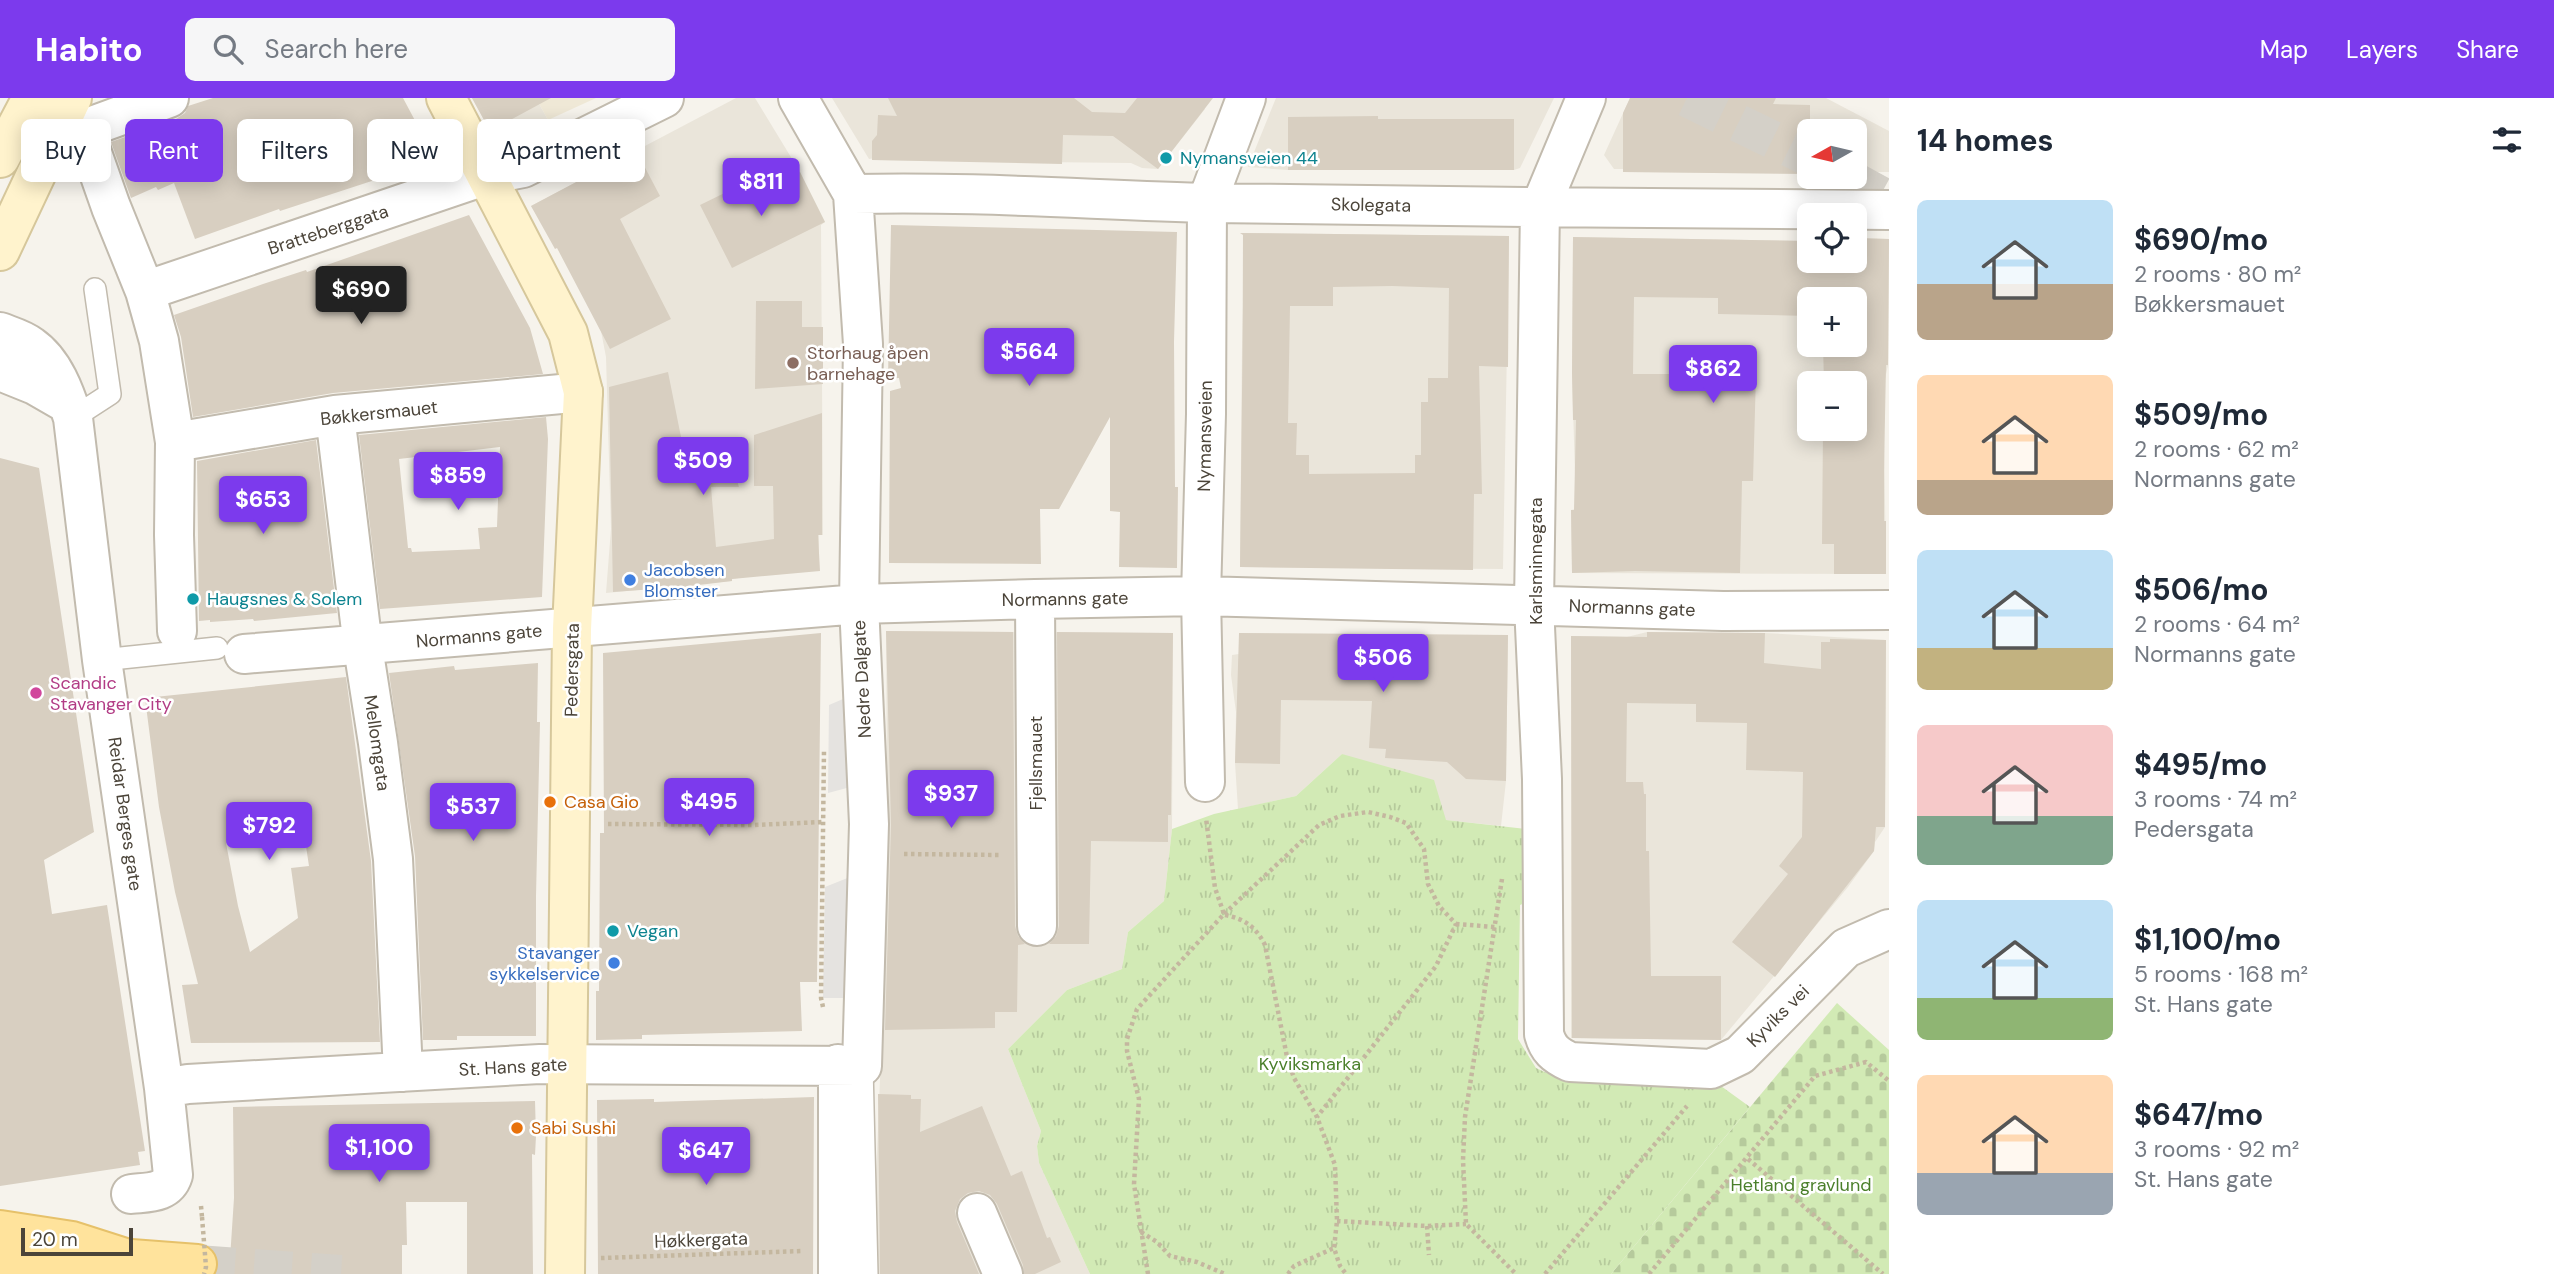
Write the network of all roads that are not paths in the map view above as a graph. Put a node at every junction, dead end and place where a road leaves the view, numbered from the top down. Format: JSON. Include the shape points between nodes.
{"nodes":[{"id":1,"x":32,"y":98,"type":"edge"},
{"id":2,"x":72,"y":98,"type":"edge"},
{"id":3,"x":169,"y":98,"type":"edge"},
{"id":4,"x":446,"y":98,"type":"edge"},
{"id":5,"x":664,"y":98,"type":"edge"},
{"id":6,"x":798,"y":98,"type":"edge"},
{"id":7,"x":1246,"y":98,"type":"edge"},
{"id":8,"x":1586,"y":98,"type":"edge"},
{"id":9,"x":622,"y":119,"type":"edge"},
{"id":10,"x":477,"y":157,"type":"edge"},
{"id":11,"x":0,"y":158,"type":"edge"},
{"id":12,"x":477,"y":179,"type":"edge"},
{"id":13,"x":490,"y":182,"type":"edge"},
{"id":14,"x":853,"y":194,"type":"junction"},
{"id":15,"x":1207,"y":202,"type":"junction"},
{"id":16,"x":1540,"y":208,"type":"junction"},
{"id":17,"x":1889,"y":210,"type":"edge"},
{"id":18,"x":0,"y":251,"type":"edge"},
{"id":19,"x":95,"y":289,"type":"dead end"},
{"id":20,"x":145,"y":291,"type":"junction"},
{"id":21,"x":0,"y":332,"type":"edge"},
{"id":22,"x":0,"y":371,"type":"edge"},
{"id":23,"x":583,"y":392,"type":"junction"},
{"id":24,"x":70,"y":411,"type":"junction"},
{"id":25,"x":335,"y":415,"type":"junction"},
{"id":26,"x":176,"y":442,"type":"junction"},
{"id":27,"x":1201,"y":596,"type":"junction"},
{"id":28,"x":1035,"y":599,"type":"junction"},
{"id":29,"x":859,"y":604,"type":"junction"},
{"id":30,"x":1534,"y":605,"type":"junction"},
{"id":31,"x":1889,"y":610,"type":"edge"},
{"id":32,"x":572,"y":629,"type":"junction"},
{"id":33,"x":177,"y":631,"type":"dead end"},
{"id":34,"x":363,"y":646,"type":"junction"},
{"id":35,"x":230,"y":651,"type":"joint"},
{"id":36,"x":102,"y":660,"type":"junction"},
{"id":37,"x":1205,"y":782,"type":"road end"},
{"id":38,"x":1037,"y":926,"type":"dead end"},
{"id":39,"x":1889,"y":929,"type":"edge"},
{"id":40,"x":1544,"y":1034,"type":"joint"},
{"id":41,"x":568,"y":1063,"type":"junction"},
{"id":42,"x":850,"y":1065,"type":"junction"},
{"id":43,"x":403,"y":1072,"type":"junction"},
{"id":44,"x":164,"y":1088,"type":"junction"},
{"id":45,"x":131,"y":1194,"type":"dead end"},
{"id":46,"x":977,"y":1213,"type":"dead end"},
{"id":47,"x":0,"y":1230,"type":"edge"},
{"id":48,"x":131,"y":1259,"type":"junction"},
{"id":49,"x":838,"y":1262,"type":"edge"},
{"id":50,"x":0,"y":1265,"type":"edge"},
{"id":51,"x":565,"y":1267,"type":"edge"},
{"id":52,"x":201,"y":1269,"type":"tunnel mouth"},
{"id":53,"x":867,"y":1274,"type":"edge"},
{"id":54,"x":1003,"y":1274,"type":"edge"}],
"edges":[{"from":1,"to":11,"type":"street"},
{"from":2,"to":18,"type":"street"},
{"from":3,"to":20,"type":"street","via":[[85,133]]},
{"from":4,"to":10,"type":"street","name":"Pedersgata"},
{"from":5,"to":9,"type":"street","name":"Bratteberggata"},
{"from":6,"to":14,"type":"street","name":"Nedre Dalgate"},
{"from":7,"to":15,"type":"street","name":"Nymansveien"},
{"from":8,"to":16,"type":"street","name":"Karlsminnegata"},
{"from":12,"to":20,"type":"street","name":"Bratteberggata"},
{"from":13,"to":23,"type":"street","name":"Pedersgata","via":[[568,333]]},
{"from":14,"to":15,"type":"street","name":"Skolegata","via":[[923,192]]},
{"from":14,"to":29,"type":"street","name":"Nedre Dalgate","via":[[863,344]]},
{"from":15,"to":16,"type":"street","name":"Skolegata"},
{"from":15,"to":27,"type":"street","name":"Nymansveien"},
{"from":16,"to":17,"type":"street","name":"Skolegata"},
{"from":16,"to":30,"type":"street","name":"Karlsminnegata"},
{"from":19,"to":24,"type":"lane","via":[[110,394]]},
{"from":20,"to":26,"type":"street","via":[[159,341]]},
{"from":21,"to":24,"type":"street","name":"Reidar Berges gate","via":[[32,346],[48,363]]},
{"from":22,"to":24,"type":"street","via":[[35,385]]},
{"from":23,"to":25,"type":"street","name":"Bøkkersmauet"},
{"from":23,"to":32,"type":"street","name":"Pedersgata"},
{"from":24,"to":36,"type":"street","name":"Reidar Berges gate"},
{"from":25,"to":26,"type":"street","name":"Bøkkersmauet"},
{"from":25,"to":34,"type":"street","name":"Mellomgata"},
{"from":26,"to":33,"type":"street"},
{"from":27,"to":28,"type":"street","name":"Normanns gate"},
{"from":27,"to":30,"type":"street","name":"Normanns gate"},
{"from":27,"to":37,"type":"street","name":"Nymansveien"},
{"from":28,"to":29,"type":"street","name":"Normanns gate"},
{"from":28,"to":38,"type":"street","name":"Fjellsmauet"},
{"from":29,"to":32,"type":"street","name":"Normanns gate"},
{"from":29,"to":42,"type":"street","name":"Nedre Dalgate","via":[[869,838]]},
{"from":30,"to":31,"type":"street","name":"Normanns gate"},
{"from":30,"to":40,"type":"street","name":"Karlsminnegata","via":[[1542,779]]},
{"from":32,"to":34,"type":"street","name":"Normanns gate"},
{"from":32,"to":41,"type":"street","name":"Pedersgata"},
{"from":34,"to":35,"type":"street","name":"Normanns gate"},
{"from":34,"to":43,"type":"street","name":"Mellomgata","via":[[393,859]]},
{"from":35,"to":36,"type":"lane"},
{"from":36,"to":44,"type":"street","name":"Reidar Berges gate"},
{"from":39,"to":40,"type":"street","name":"Kyviks vei","via":[[1846,947],[1740,1055],[1711,1069],[1570,1062],[1547,1046]]},
{"from":41,"to":42,"type":"street","name":"St. Hans gate"},
{"from":41,"to":43,"type":"street","name":"St. Hans gate"},
{"from":41,"to":51,"type":"street","name":"Pedersgata"},
{"from":42,"to":49,"type":"street","name":"Nedre Dalgate"},
{"from":42,"to":53,"type":"lane","name":"Nedre Dalgate"},
{"from":43,"to":44,"type":"street","name":"St. Hans gate"},
{"from":44,"to":45,"type":"street","name":"Reidar Berges gate","via":[[173,1175],[164,1189]]},
{"from":46,"to":54,"type":"street"},
{"from":47,"to":48,"type":"main road","via":[[72,1241]]},
{"from":48,"to":50,"type":"main road","via":[[67,1268]]},
{"from":48,"to":52,"type":"main road"}]}
